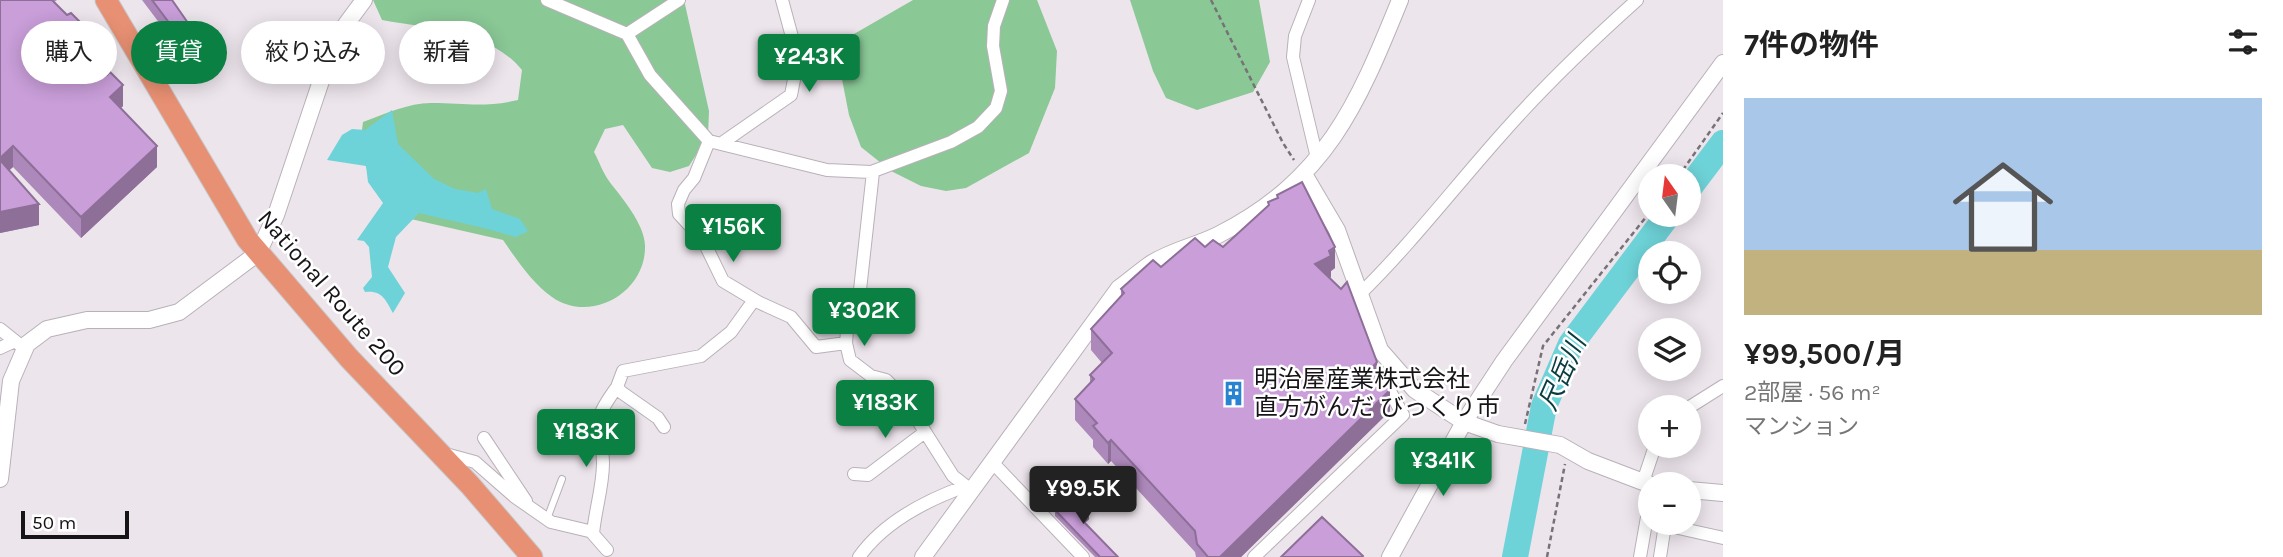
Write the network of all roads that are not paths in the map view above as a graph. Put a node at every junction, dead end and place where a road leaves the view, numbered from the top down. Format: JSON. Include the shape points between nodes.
{"nodes":[{"id":1,"x":106,"y":0,"type":"edge"},
{"id":2,"x":364,"y":0,"type":"edge"},
{"id":3,"x":679,"y":0,"type":"edge"},
{"id":4,"x":782,"y":0,"type":"edge"},
{"id":5,"x":1003,"y":0,"type":"edge"},
{"id":6,"x":1309,"y":0,"type":"edge"},
{"id":7,"x":1400,"y":0,"type":"edge"},
{"id":8,"x":1637,"y":0,"type":"edge"},
{"id":9,"x":552,"y":1,"type":"edge"},
{"id":10,"x":627,"y":34,"type":"junction"},
{"id":11,"x":1723,"y":63,"type":"edge"},
{"id":12,"x":716,"y":142,"type":"junction"},
{"id":13,"x":1317,"y":159,"type":"junction"},
{"id":14,"x":873,"y":172,"type":"junction"},
{"id":15,"x":1304,"y":174,"type":"junction"},
{"id":16,"x":258,"y":253,"type":"junction"},
{"id":17,"x":1359,"y":295,"type":"junction"},
{"id":18,"x":754,"y":300,"type":"junction"},
{"id":19,"x":0,"y":329,"type":"edge"},
{"id":20,"x":846,"y":343,"type":"junction"},
{"id":21,"x":19,"y":345,"type":"junction"},
{"id":22,"x":0,"y":348,"type":"edge"},
{"id":23,"x":1396,"y":371,"type":"junction"},
{"id":24,"x":1723,"y":386,"type":"edge"},
{"id":25,"x":617,"y":387,"type":"junction"},
{"id":26,"x":1701,"y":400,"type":"edge"},
{"id":27,"x":1464,"y":422,"type":"junction"},
{"id":28,"x":664,"y":427,"type":"dead end"},
{"id":29,"x":925,"y":432,"type":"junction"},
{"id":30,"x":484,"y":438,"type":"dead end"},
{"id":31,"x":438,"y":452,"type":"junction"},
{"id":32,"x":992,"y":462,"type":"junction"},
{"id":33,"x":854,"y":474,"type":"dead end"},
{"id":34,"x":0,"y":479,"type":"edge"},
{"id":35,"x":562,"y":479,"type":"dead end"},
{"id":36,"x":1638,"y":480,"type":"edge"},
{"id":37,"x":969,"y":488,"type":"junction"},
{"id":38,"x":1701,"y":490,"type":"edge"},
{"id":39,"x":1723,"y":493,"type":"edge"},
{"id":40,"x":530,"y":507,"type":"junction"},
{"id":41,"x":547,"y":519,"type":"junction"},
{"id":42,"x":593,"y":532,"type":"junction"},
{"id":43,"x":1644,"y":535,"type":"edge"},
{"id":44,"x":1723,"y":538,"type":"edge"},
{"id":45,"x":607,"y":550,"type":"dead end"},
{"id":46,"x":532,"y":557,"type":"edge"},
{"id":47,"x":859,"y":557,"type":"edge"},
{"id":48,"x":923,"y":557,"type":"edge"},
{"id":49,"x":1083,"y":557,"type":"edge"},
{"id":50,"x":1254,"y":557,"type":"edge"},
{"id":51,"x":1390,"y":557,"type":"edge"},
{"id":52,"x":1640,"y":557,"type":"edge"},
{"id":53,"x":1660,"y":557,"type":"edge"}],
"edges":[{"from":1,"to":16,"type":"highway","name":"National Route 200","via":[[190,147]]},
{"from":2,"to":16,"type":"street","via":[[344,27],[326,66]]},
{"from":3,"to":10,"type":"street"},
{"from":4,"to":12,"type":"street","via":[[798,59],[791,95]]},
{"from":5,"to":14,"type":"street","via":[[993,46],[1001,91],[996,108],[978,127],[951,142]]},
{"from":6,"to":13,"type":"street","via":[[1295,36],[1293,57]]},
{"from":7,"to":13,"type":"street","via":[[1366,85]]},
{"from":8,"to":17,"type":"street","via":[[1559,72]]},
{"from":9,"to":10,"type":"street"},
{"from":10,"to":12,"type":"street","via":[[650,75]]},
{"from":11,"to":27,"type":"street","via":[[1540,309]]},
{"from":12,"to":14,"type":"street","via":[[827,170]]},
{"from":12,"to":18,"type":"street","via":[[678,204],[680,214],[703,240],[723,281]]},
{"from":13,"to":15,"type":"street"},
{"from":14,"to":20,"type":"street","via":[[859,299],[848,318]]},
{"from":15,"to":17,"type":"street","via":[[1337,230]]},
{"from":15,"to":32,"type":"street","via":[[1256,212],[1218,235],[1150,264],[1119,288]]},
{"from":16,"to":21,"type":"street","via":[[179,312],[149,320],[87,320],[47,329]]},
{"from":16,"to":31,"type":"highway","name":"National Route 200"},
{"from":17,"to":23,"type":"street","via":[[1380,350]]},
{"from":18,"to":20,"type":"street","via":[[790,317],[816,347]]},
{"from":18,"to":25,"type":"street","via":[[731,332],[701,356],[623,371]]},
{"from":19,"to":21,"type":"street"},
{"from":20,"to":29,"type":"street","via":[[850,360],[894,388]]},
{"from":21,"to":22,"type":"street"},
{"from":21,"to":34,"type":"street"},
{"from":23,"to":27,"type":"street","via":[[1437,407]]},
{"from":23,"to":50,"type":"street","via":[[1387,386],[1403,415]]},
{"from":24,"to":26,"type":"street"},
{"from":25,"to":28,"type":"street"},
{"from":25,"to":42,"type":"street","via":[[597,424],[603,462]]},
{"from":27,"to":36,"type":"street","via":[[1565,447]]},
{"from":27,"to":51,"type":"street"},
{"from":29,"to":33,"type":"street","via":[[868,475]]},
{"from":29,"to":37,"type":"street","via":[[953,476]]},
{"from":30,"to":40,"type":"street"},
{"from":31,"to":40,"type":"street","via":[[475,462]]},
{"from":31,"to":46,"type":"highway","name":"National Route 200"},
{"from":32,"to":37,"type":"street"},
{"from":32,"to":49,"type":"street"},
{"from":35,"to":41,"type":"lane"},
{"from":37,"to":47,"type":"street","via":[[890,525]]},
{"from":37,"to":48,"type":"street"},
{"from":38,"to":39,"type":"street"},
{"from":40,"to":41,"type":"street"},
{"from":41,"to":42,"type":"street"},
{"from":42,"to":45,"type":"street"},
{"from":43,"to":52,"type":"street"},
{"from":44,"to":53,"type":"street","via":[[1665,525]]}]}
